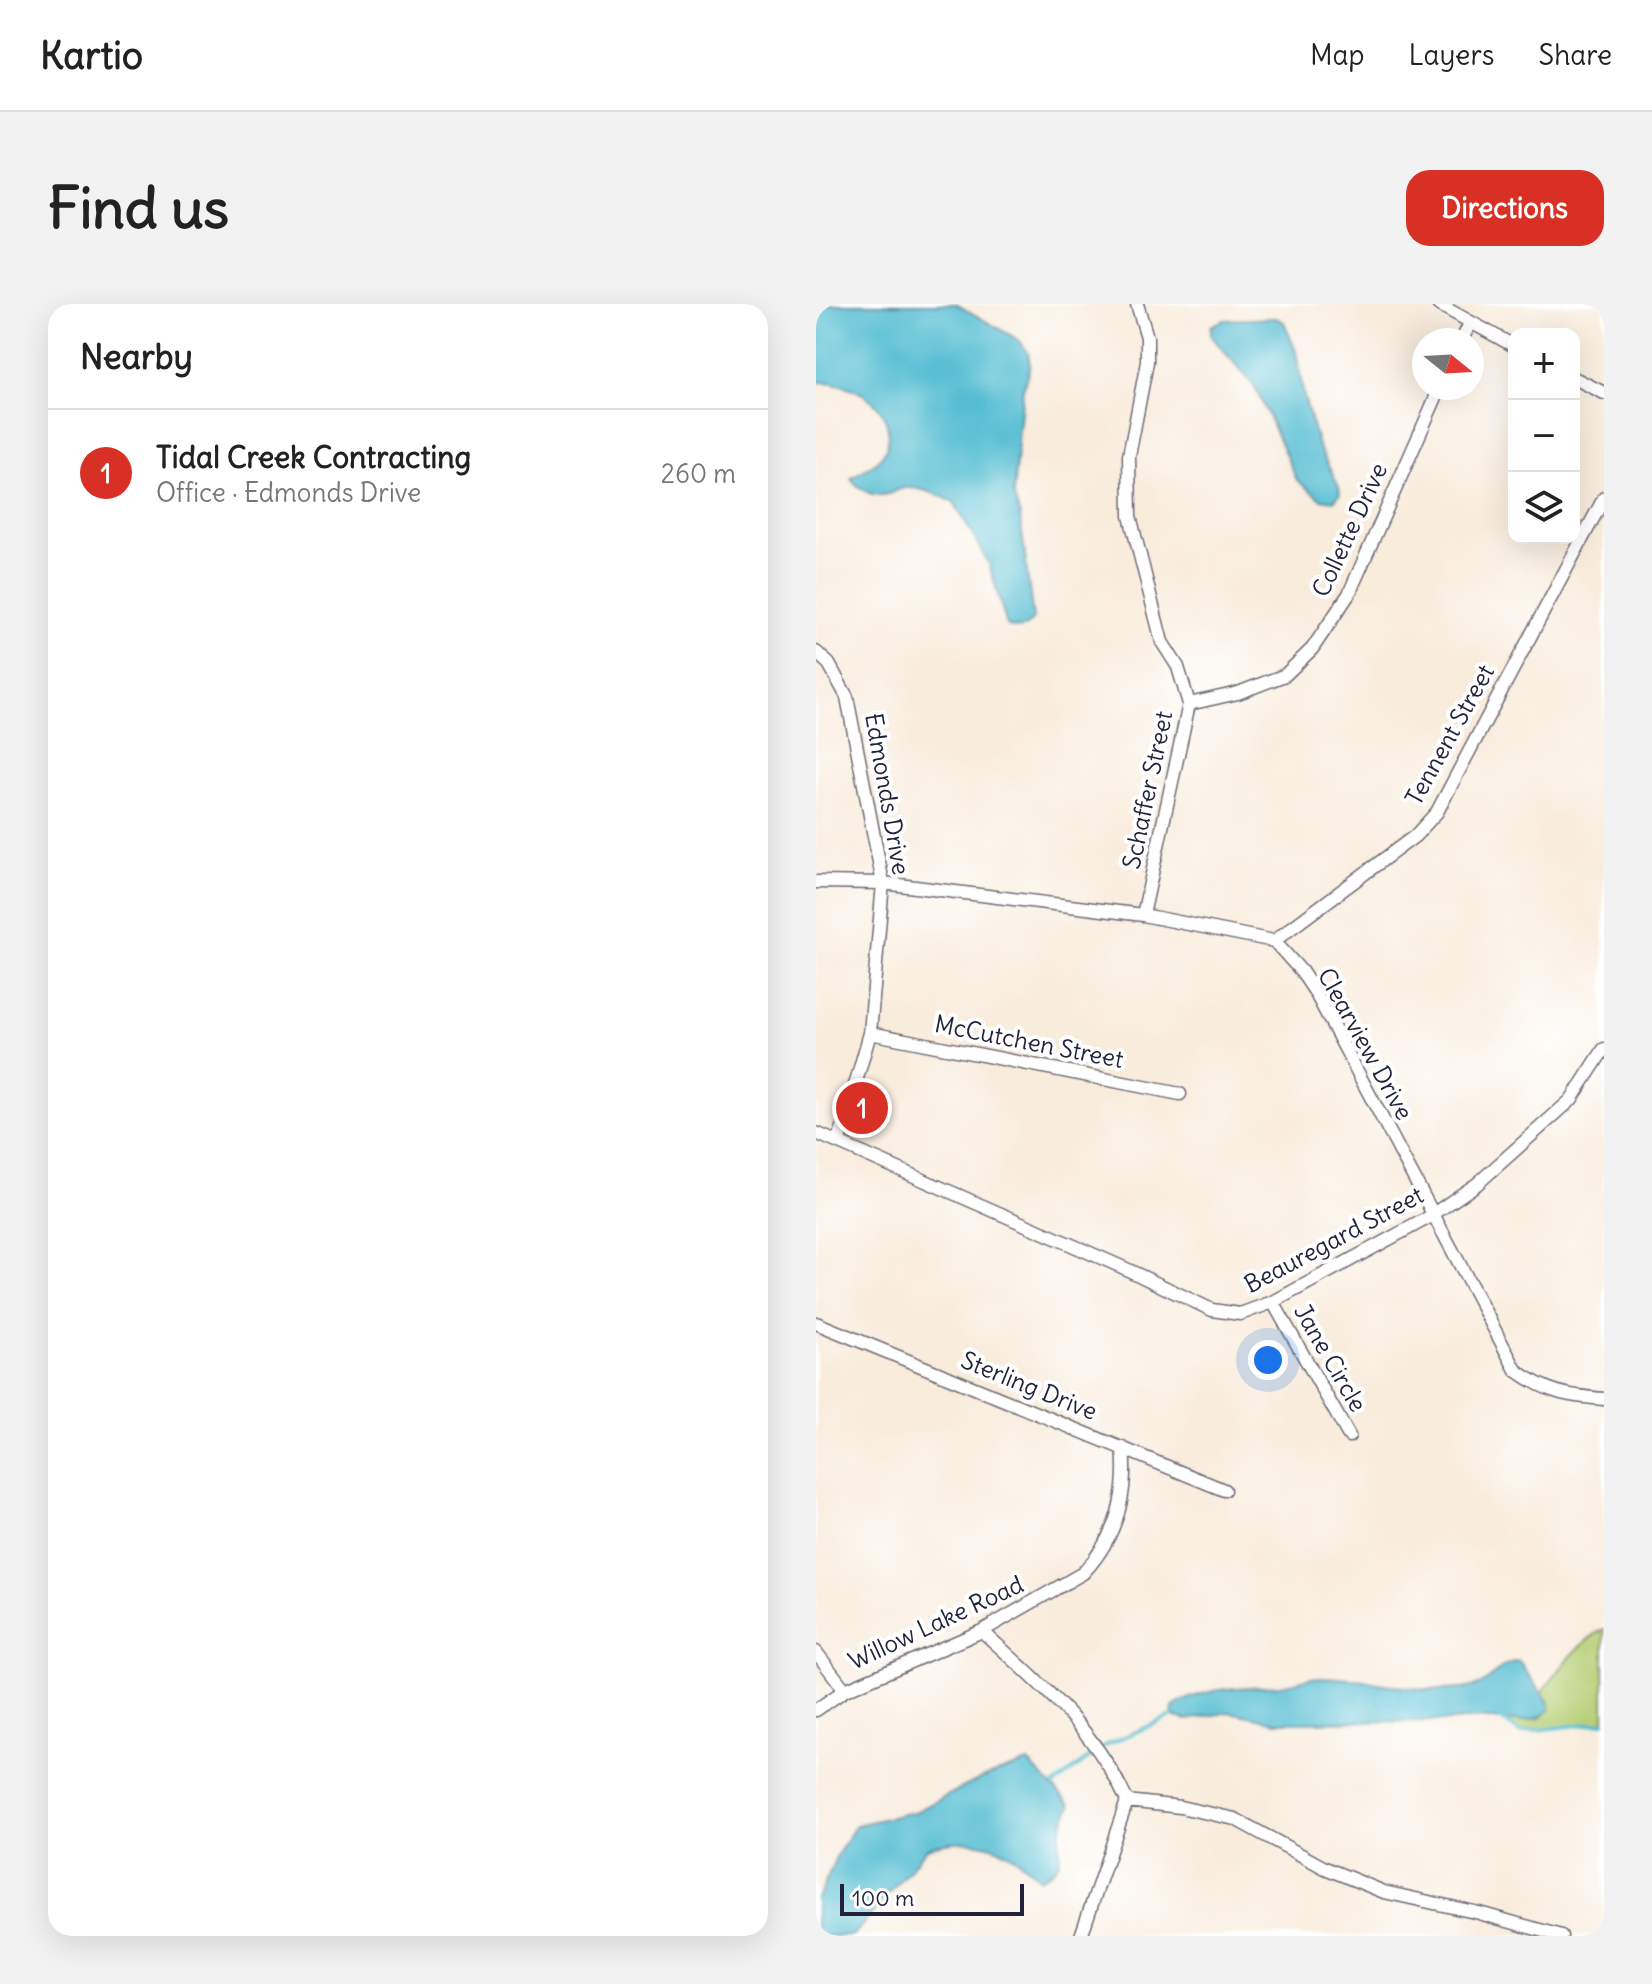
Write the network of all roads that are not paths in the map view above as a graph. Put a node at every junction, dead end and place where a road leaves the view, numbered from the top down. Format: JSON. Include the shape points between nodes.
{"nodes":[{"id":1,"x":1137,"y":304,"type":"edge"},
{"id":2,"x":1438,"y":304,"type":"edge"},
{"id":3,"x":1470,"y":323,"type":"junction"},
{"id":4,"x":1468,"y":328,"type":"edge"},
{"id":5,"x":1508,"y":343,"type":"edge"},
{"id":6,"x":1580,"y":381,"type":"edge"},
{"id":7,"x":1604,"y":393,"type":"edge"},
{"id":8,"x":1435,"y":400,"type":"edge"},
{"id":9,"x":1604,"y":498,"type":"edge"},
{"id":10,"x":816,"y":652,"type":"edge"},
{"id":11,"x":1189,"y":704,"type":"junction"},
{"id":12,"x":816,"y":882,"type":"edge"},
{"id":13,"x":883,"y":883,"type":"junction"},
{"id":14,"x":1143,"y":915,"type":"junction"},
{"id":15,"x":1274,"y":941,"type":"junction"},
{"id":16,"x":870,"y":1033,"type":"junction"},
{"id":17,"x":1604,"y":1049,"type":"edge"},
{"id":18,"x":1180,"y":1094,"type":"dead end"},
{"id":19,"x":816,"y":1133,"type":"edge"},
{"id":20,"x":839,"y":1141,"type":"junction"},
{"id":21,"x":1432,"y":1215,"type":"junction"},
{"id":22,"x":1273,"y":1302,"type":"junction"},
{"id":23,"x":816,"y":1323,"type":"edge"},
{"id":24,"x":1604,"y":1399,"type":"edge"},
{"id":25,"x":1349,"y":1436,"type":"dead end"},
{"id":26,"x":1123,"y":1448,"type":"junction"},
{"id":27,"x":1224,"y":1490,"type":"dead end"},
{"id":28,"x":982,"y":1631,"type":"junction"},
{"id":29,"x":816,"y":1652,"type":"edge"},
{"id":30,"x":845,"y":1690,"type":"junction"},
{"id":31,"x":816,"y":1710,"type":"edge"},
{"id":32,"x":1127,"y":1801,"type":"junction"},
{"id":33,"x":1604,"y":1929,"type":"edge"},
{"id":34,"x":1081,"y":1936,"type":"edge"},
{"id":35,"x":1561,"y":1936,"type":"edge"},
{"id":36,"x":1597,"y":1936,"type":"edge"}],
"edges":[{"from":1,"to":11,"type":"street","name":"Schaffer Street","via":[[1147,337],[1147,362],[1129,456],[1130,516],[1162,642],[1178,667]]},
{"from":2,"to":3,"type":"street"},
{"from":3,"to":4,"type":"street"},
{"from":3,"to":5,"type":"street"},
{"from":6,"to":7,"type":"street"},
{"from":8,"to":11,"type":"street","name":"Collette Drive","via":[[1349,594],[1312,649],[1285,675]]},
{"from":9,"to":15,"type":"street","name":"Tennent Street","via":[[1437,812],[1415,836]]},
{"from":10,"to":13,"type":"street","name":"Edmonds Drive","via":[[847,697]]},
{"from":11,"to":14,"type":"street","name":"Schaffer Street"},
{"from":12,"to":13,"type":"street"},
{"from":13,"to":14,"type":"street"},
{"from":13,"to":16,"type":"street","name":"Edmonds Drive"},
{"from":14,"to":15,"type":"street"},
{"from":15,"to":21,"type":"street","name":"Clearview Drive","via":[[1315,992]]},
{"from":16,"to":18,"type":"street","name":"McCutchen Street"},
{"from":16,"to":20,"type":"street","name":"Edmonds Drive"},
{"from":17,"to":21,"type":"street","name":"Beauregard Street","via":[[1561,1110],[1477,1184]]},
{"from":19,"to":20,"type":"street","name":"Beauregard Street"},
{"from":20,"to":22,"type":"street","name":"Beauregard Street","via":[[1212,1310],[1240,1314]]},
{"from":21,"to":22,"type":"street","name":"Beauregard Street"},
{"from":21,"to":24,"type":"street","name":"Clearview Drive","via":[[1516,1370],[1537,1386],[1561,1394]]},
{"from":22,"to":25,"type":"street","name":"Jane Circle"},
{"from":23,"to":26,"type":"street","name":"Sterling Drive"},
{"from":26,"to":27,"type":"street","name":"Sterling Drive"},
{"from":26,"to":28,"type":"street","name":"Willow Lake Road","via":[[1121,1503],[1095,1560],[1083,1573]]},
{"from":28,"to":30,"type":"street","name":"Willow Lake Road"},
{"from":28,"to":32,"type":"street","via":[[1067,1709],[1118,1779]]},
{"from":29,"to":30,"type":"street"},
{"from":30,"to":31,"type":"street","name":"Willow Lake Road"},
{"from":32,"to":34,"type":"street"},
{"from":32,"to":35,"type":"street","via":[[1235,1819],[1325,1868],[1384,1892]]},
{"from":33,"to":36,"type":"street"}]}
